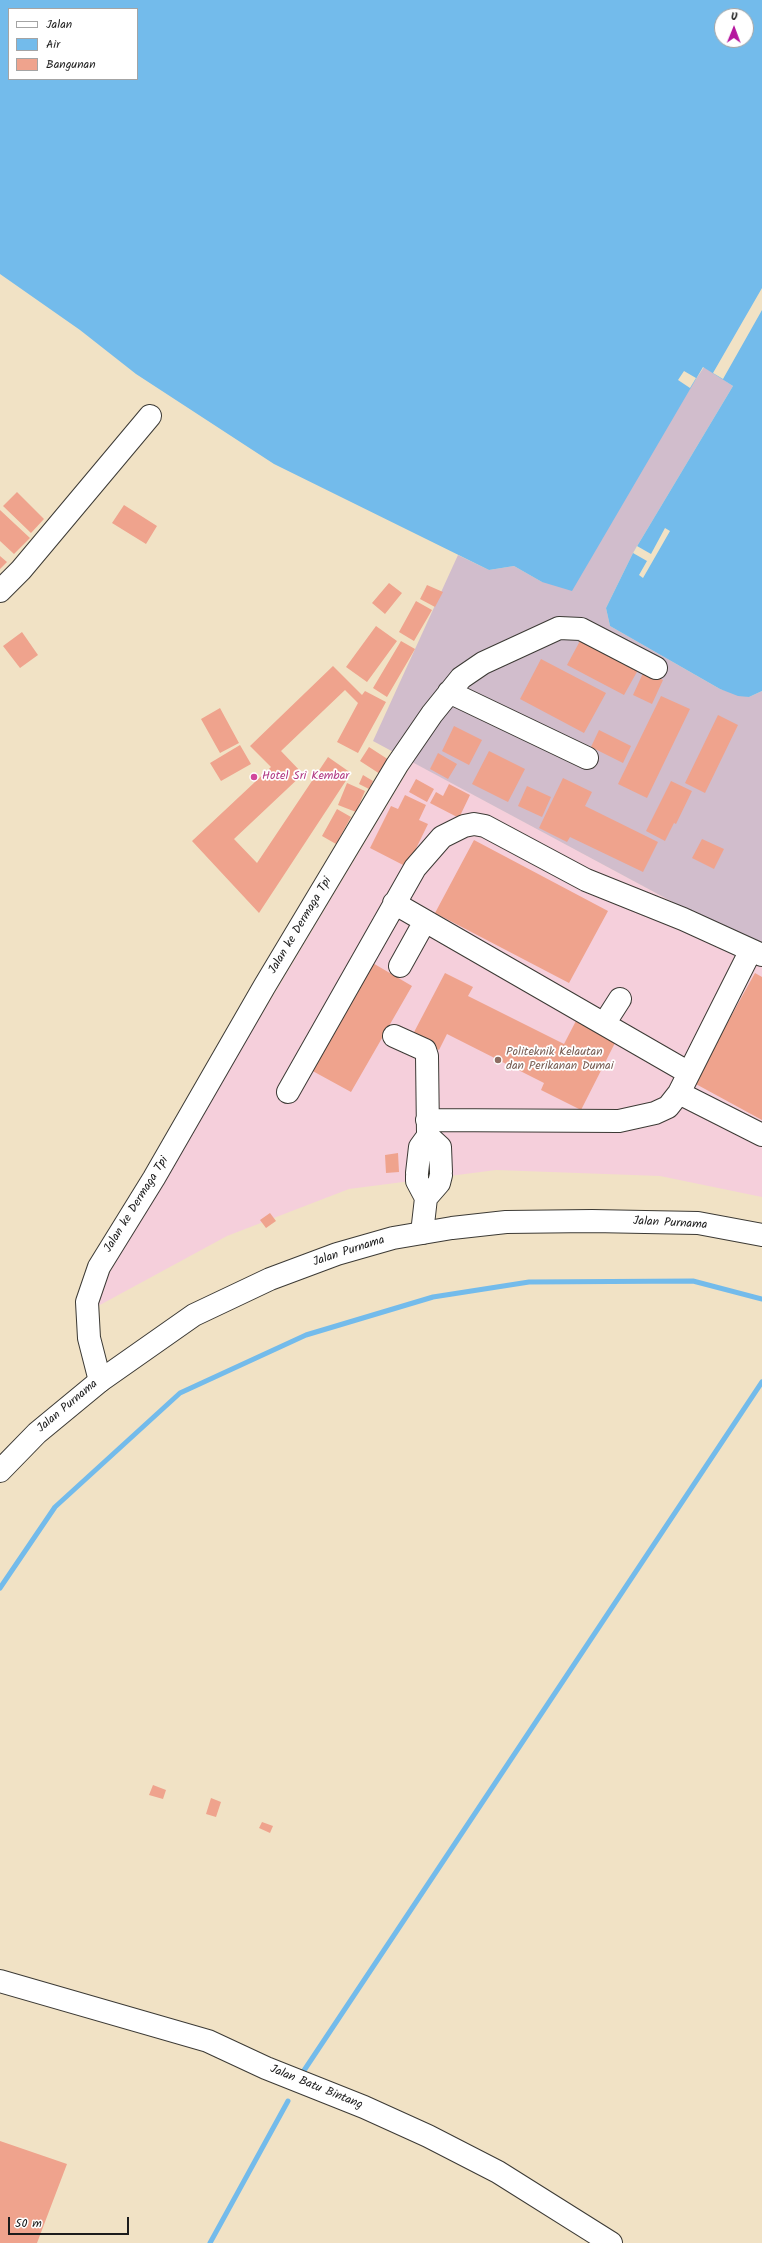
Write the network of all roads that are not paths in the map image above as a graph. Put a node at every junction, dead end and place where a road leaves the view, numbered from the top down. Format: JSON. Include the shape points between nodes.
{"nodes":[{"id":1,"x":150,"y":416,"type":"dead end"},
{"id":2,"x":0,"y":592,"type":"edge"},
{"id":3,"x":656,"y":668,"type":"dead end"},
{"id":4,"x":449,"y":692,"type":"junction"},
{"id":5,"x":588,"y":758,"type":"dead end"},
{"id":6,"x":394,"y":903,"type":"junction"},
{"id":7,"x":425,"y":921,"type":"junction"},
{"id":8,"x":757,"y":952,"type":"edge"},
{"id":9,"x":400,"y":966,"type":"dead end"},
{"id":10,"x":620,"y":999,"type":"dead end"},
{"id":11,"x":604,"y":1024,"type":"junction"},
{"id":12,"x":394,"y":1036,"type":"dead end"},
{"id":13,"x":689,"y":1073,"type":"junction"},
{"id":14,"x":288,"y":1092,"type":"dead end"},
{"id":15,"x":679,"y":1093,"type":"junction"},
{"id":16,"x":427,"y":1128,"type":"junction"},
{"id":17,"x":762,"y":1135,"type":"edge"},
{"id":18,"x":426,"y":1198,"type":"junction"},
{"id":19,"x":422,"y":1232,"type":"junction"},
{"id":20,"x":762,"y":1235,"type":"edge"},
{"id":21,"x":100,"y":1381,"type":"junction"},
{"id":22,"x":0,"y":1471,"type":"edge"},
{"id":23,"x":0,"y":1981,"type":"edge"},
{"id":24,"x":611,"y":2243,"type":"edge"}],
"edges":[{"from":1,"to":2,"type":"street"},
{"from":3,"to":4,"type":"street","name":"Jalan ke Dermaga Tpi","via":[[581,629],[559,628],[483,663],[461,678]]},
{"from":4,"to":5,"type":"street"},
{"from":4,"to":21,"type":"street","name":"Jalan ke Dermaga Tpi","via":[[397,765],[99,1267],[87,1302],[89,1338]]},
{"from":6,"to":7,"type":"street"},
{"from":6,"to":8,"type":"street","via":[[415,868],[442,837],[454,829],[474,824],[485,826],[586,880]]},
{"from":6,"to":14,"type":"street"},
{"from":7,"to":9,"type":"street"},
{"from":7,"to":11,"type":"street"},
{"from":8,"to":13,"type":"street"},
{"from":10,"to":11,"type":"street"},
{"from":11,"to":13,"type":"street"},
{"from":12,"to":16,"type":"street","via":[[425,1050]]},
{"from":13,"to":15,"type":"street"},
{"from":15,"to":16,"type":"street","via":[[668,1107],[655,1113],[619,1121]]},
{"from":15,"to":17,"type":"street"},
{"from":16,"to":18,"type":"street","via":[[420,1147],[417,1174],[417,1181]]},
{"from":16,"to":18,"type":"street","via":[[440,1147],[441,1174],[439,1182]]},
{"from":18,"to":19,"type":"street"},
{"from":19,"to":20,"type":"street","name":"Jalan Purnama","via":[[506,1222],[592,1220],[698,1223]]},
{"from":19,"to":21,"type":"street","name":"Jalan Purnama","via":[[337,1254],[270,1279],[194,1315]]},
{"from":21,"to":22,"type":"street","name":"Jalan Purnama","via":[[37,1434]]},
{"from":23,"to":24,"type":"street","name":"Jalan Batu Bintang","via":[[208,2041],[266,2068],[364,2107],[498,2172]]}]}
